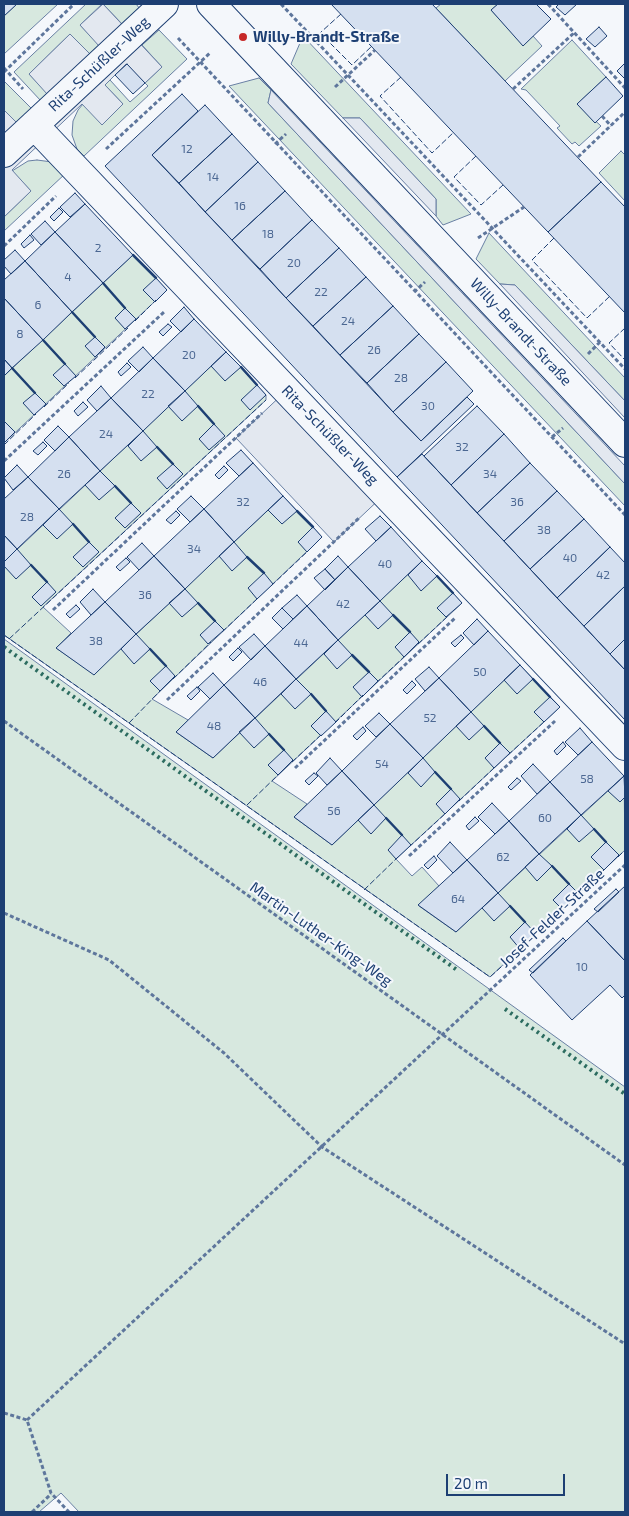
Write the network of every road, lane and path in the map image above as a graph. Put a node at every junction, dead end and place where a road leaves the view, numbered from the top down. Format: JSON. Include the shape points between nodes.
{"nodes":[{"id":1,"x":74,"y":4,"type":"edge"},
{"id":2,"x":211,"y":4,"type":"edge"},
{"id":3,"x":281,"y":4,"type":"edge"},
{"id":4,"x":548,"y":4,"type":"edge"},
{"id":5,"x":160,"y":8,"type":"edge"},
{"id":6,"x":574,"y":32,"type":"junction"},
{"id":7,"x":4,"y":72,"type":"edge"},
{"id":8,"x":625,"y":88,"type":"edge"},
{"id":9,"x":513,"y":89,"type":"dead end"},
{"id":10,"x":625,"y":112,"type":"edge"},
{"id":11,"x":602,"y":116,"type":"dead end"},
{"id":12,"x":34,"y":125,"type":"junction"},
{"id":13,"x":611,"y":126,"type":"junction"},
{"id":14,"x":4,"y":152,"type":"edge"},
{"id":15,"x":578,"y":157,"type":"dead end"},
{"id":16,"x":189,"y":288,"type":"junction"},
{"id":17,"x":625,"y":369,"type":"edge"},
{"id":18,"x":287,"y":390,"type":"junction"},
{"id":19,"x":625,"y":443,"type":"edge"},
{"id":20,"x":4,"y":461,"type":"edge"},
{"id":21,"x":385,"y":494,"type":"junction"},
{"id":22,"x":625,"y":516,"type":"edge"},
{"id":23,"x":480,"y":594,"type":"junction"},
{"id":24,"x":53,"y":610,"type":"dead end"},
{"id":25,"x":580,"y":698,"type":"junction"},
{"id":26,"x":167,"y":700,"type":"dead end"},
{"id":27,"x":4,"y":721,"type":"edge"},
{"id":28,"x":625,"y":746,"type":"edge"},
{"id":29,"x":295,"y":768,"type":"dead end"},
{"id":30,"x":409,"y":856,"type":"dead end"},
{"id":31,"x":625,"y":865,"type":"edge"},
{"id":32,"x":4,"y":913,"type":"edge"},
{"id":33,"x":444,"y":1035,"type":"junction"},
{"id":34,"x":322,"y":1147,"type":"junction"},
{"id":35,"x":625,"y":1165,"type":"edge"},
{"id":36,"x":625,"y":1344,"type":"edge"},
{"id":37,"x":4,"y":1413,"type":"edge"},
{"id":38,"x":27,"y":1420,"type":"junction"},
{"id":39,"x":51,"y":1494,"type":"junction"},
{"id":40,"x":32,"y":1512,"type":"edge"},
{"id":41,"x":69,"y":1512,"type":"edge"}],
"edges":[{"from":1,"to":7,"type":"path"},
{"from":2,"to":19,"type":"street","name":"Willy-Brandt-Straße"},
{"from":3,"to":17,"type":"path"},
{"from":4,"to":6,"type":"path"},
{"from":5,"to":12,"type":"street","name":"Rita-Schüßler-Weg"},
{"from":5,"to":22,"type":"path","via":[[275,144]]},
{"from":6,"to":8,"type":"path"},
{"from":6,"to":9,"type":"path"},
{"from":10,"to":13,"type":"path"},
{"from":11,"to":13,"type":"path"},
{"from":12,"to":14,"type":"street","name":"Rita-Schüßler-Weg"},
{"from":12,"to":16,"type":"street","name":"Rita-Schüßler-Weg"},
{"from":13,"to":15,"type":"path"},
{"from":16,"to":18,"type":"street","name":"Rita-Schüßler-Weg"},
{"from":16,"to":20,"type":"path"},
{"from":18,"to":21,"type":"street","name":"Rita-Schüßler-Weg"},
{"from":18,"to":24,"type":"path"},
{"from":21,"to":23,"type":"street","name":"Rita-Schüßler-Weg"},
{"from":21,"to":26,"type":"path"},
{"from":23,"to":25,"type":"street","name":"Rita-Schüßler-Weg"},
{"from":23,"to":29,"type":"path"},
{"from":25,"to":28,"type":"street","name":"Rita-Schüßler-Weg"},
{"from":25,"to":30,"type":"path"},
{"from":27,"to":33,"type":"path","name":"Martin-Luther-King-Weg"},
{"from":31,"to":33,"type":"path","name":"Josef-Felder-Straße"},
{"from":32,"to":34,"type":"path","via":[[109,960],[224,1053]]},
{"from":33,"to":34,"type":"path","name":"Josef-Felder-Straße"},
{"from":33,"to":35,"type":"path","name":"Martin-Luther-King-Weg"},
{"from":34,"to":36,"type":"path"},
{"from":34,"to":38,"type":"path","name":"Josef-Felder-Straße"},
{"from":37,"to":38,"type":"path"},
{"from":38,"to":39,"type":"path"},
{"from":39,"to":40,"type":"path"},
{"from":39,"to":41,"type":"path"}]}
